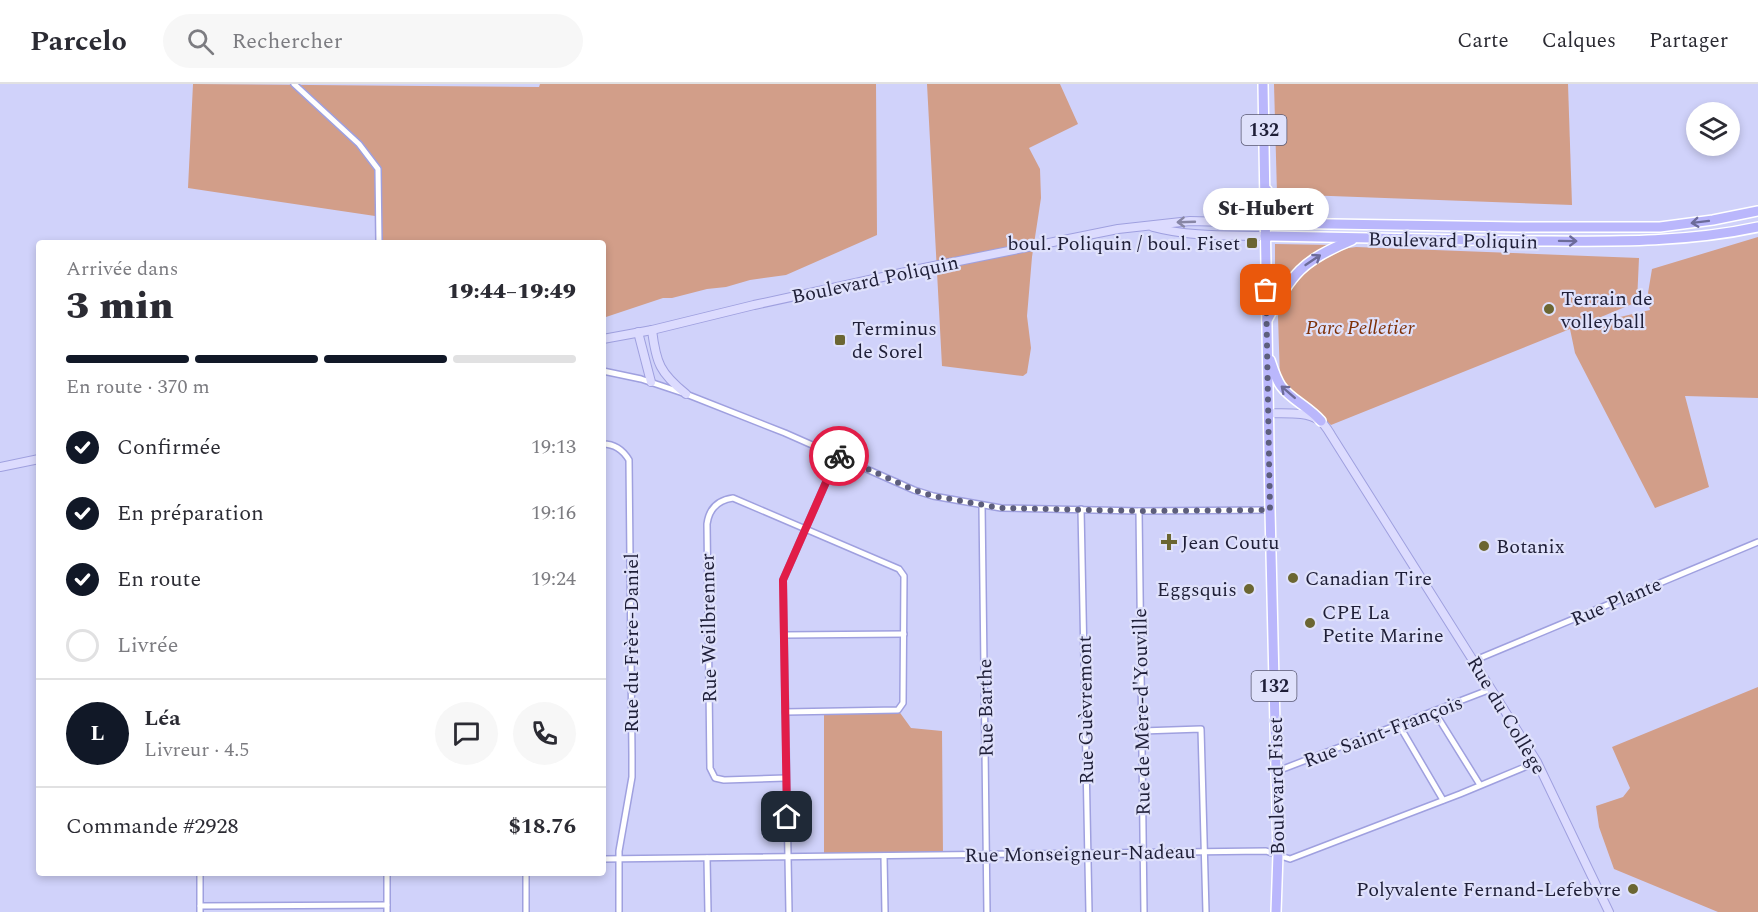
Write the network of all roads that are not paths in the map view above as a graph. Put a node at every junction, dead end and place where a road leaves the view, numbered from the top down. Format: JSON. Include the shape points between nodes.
{"nodes":[{"id":1,"x":294,"y":84,"type":"edge"},
{"id":2,"x":1263,"y":84,"type":"edge"},
{"id":3,"x":1266,"y":188,"type":"junction"},
{"id":4,"x":1758,"y":211,"type":"edge"},
{"id":5,"x":1265,"y":223,"type":"junction"},
{"id":6,"x":1318,"y":224,"type":"junction"},
{"id":7,"x":1149,"y":226,"type":"junction"},
{"id":8,"x":1758,"y":227,"type":"edge"},
{"id":9,"x":1265,"y":236,"type":"junction"},
{"id":10,"x":1354,"y":238,"type":"junction"},
{"id":11,"x":379,"y":240,"type":"edge"},
{"id":12,"x":1266,"y":322,"type":"junction"},
{"id":13,"x":652,"y":330,"type":"junction"},
{"id":14,"x":638,"y":332,"type":"junction"},
{"id":15,"x":606,"y":338,"type":"edge"},
{"id":16,"x":1267,"y":354,"type":"junction"},
{"id":17,"x":657,"y":360,"type":"junction"},
{"id":18,"x":606,"y":372,"type":"edge"},
{"id":19,"x":651,"y":382,"type":"junction"},
{"id":20,"x":686,"y":394,"type":"junction"},
{"id":21,"x":1269,"y":413,"type":"junction"},
{"id":22,"x":1321,"y":421,"type":"junction"},
{"id":23,"x":606,"y":444,"type":"edge"},
{"id":24,"x":838,"y":455,"type":"junction"},
{"id":25,"x":36,"y":460,"type":"edge"},
{"id":26,"x":0,"y":467,"type":"edge"},
{"id":27,"x":982,"y":505,"type":"junction"},
{"id":28,"x":1081,"y":509,"type":"junction"},
{"id":29,"x":1270,"y":510,"type":"junction"},
{"id":30,"x":1139,"y":511,"type":"junction"},
{"id":31,"x":804,"y":528,"type":"junction"},
{"id":32,"x":1758,"y":542,"type":"edge"},
{"id":33,"x":903,"y":634,"type":"junction"},
{"id":34,"x":784,"y":635,"type":"junction"},
{"id":35,"x":1473,"y":661,"type":"junction"},
{"id":36,"x":1491,"y":689,"type":"junction"},
{"id":37,"x":1434,"y":711,"type":"junction"},
{"id":38,"x":785,"y":712,"type":"junction"},
{"id":39,"x":1399,"y":725,"type":"junction"},
{"id":40,"x":1142,"y":731,"type":"junction"},
{"id":41,"x":1537,"y":762,"type":"junction"},
{"id":42,"x":1275,"y":772,"type":"junction"},
{"id":43,"x":786,"y":778,"type":"junction"},
{"id":44,"x":1480,"y":785,"type":"junction"},
{"id":45,"x":1443,"y":800,"type":"junction"},
{"id":46,"x":1204,"y":852,"type":"junction"},
{"id":47,"x":1088,"y":853,"type":"junction"},
{"id":48,"x":1143,"y":853,"type":"junction"},
{"id":49,"x":986,"y":854,"type":"junction"},
{"id":50,"x":1278,"y":854,"type":"junction"},
{"id":51,"x":884,"y":856,"type":"junction"},
{"id":52,"x":788,"y":857,"type":"junction"},
{"id":53,"x":707,"y":858,"type":"junction"},
{"id":54,"x":606,"y":859,"type":"edge"},
{"id":55,"x":619,"y":859,"type":"junction"},
{"id":56,"x":200,"y":876,"type":"edge"},
{"id":57,"x":387,"y":876,"type":"edge"},
{"id":58,"x":526,"y":876,"type":"edge"},
{"id":59,"x":387,"y":904,"type":"junction"},
{"id":60,"x":200,"y":909,"type":"edge"},
{"id":61,"x":387,"y":912,"type":"edge"},
{"id":62,"x":526,"y":912,"type":"edge"},
{"id":63,"x":619,"y":912,"type":"edge"},
{"id":64,"x":708,"y":912,"type":"edge"},
{"id":65,"x":789,"y":912,"type":"edge"},
{"id":66,"x":885,"y":912,"type":"edge"},
{"id":67,"x":987,"y":912,"type":"edge"},
{"id":68,"x":1089,"y":912,"type":"edge"},
{"id":69,"x":1144,"y":912,"type":"edge"},
{"id":70,"x":1206,"y":912,"type":"edge"},
{"id":71,"x":1276,"y":912,"type":"edge"},
{"id":72,"x":1609,"y":912,"type":"edge"}],
"edges":[{"from":1,"to":11,"type":"street","via":[[359,144],[378,169]]},
{"from":2,"to":3,"type":"main road","name":"Boulevard Fiset","number":"132"},
{"from":3,"to":5,"type":"main road","name":"Boulevard Fiset","number":"132"},
{"from":3,"to":6,"type":"main road","via":[[1277,209],[1287,218]]},
{"from":4,"to":6,"type":"main road","name":"Boulevard Poliquin","one_way":true,"via":[[1660,227]]},
{"from":5,"to":6,"type":"main road","name":"Boulevard Poliquin"},
{"from":5,"to":7,"type":"street","name":"Boulevard Poliquin","one_way":true,"via":[[1190,221]]},
{"from":5,"to":9,"type":"main road","name":"Boulevard Fiset","number":"132"},
{"from":7,"to":9,"type":"street","name":"Boulevard Poliquin","via":[[1180,234]]},
{"from":7,"to":13,"type":"street","name":"Boulevard Poliquin","via":[[924,268]]},
{"from":10,"to":8,"type":"main road","name":"Boulevard Poliquin","one_way":true,"via":[[1610,242],[1731,233]]},
{"from":9,"to":10,"type":"main road","name":"Boulevard Poliquin"},
{"from":9,"to":12,"type":"main road","name":"Boulevard Fiset","number":"132"},
{"from":12,"to":10,"type":"main road","one_way":true,"via":[[1296,273],[1327,250]]},
{"from":12,"to":16,"type":"main road","name":"Boulevard Fiset","number":"132"},
{"from":13,"to":14,"type":"street","name":"Boulevard Poliquin"},
{"from":13,"to":17,"type":"street"},
{"from":14,"to":15,"type":"street","name":"Boulevard Poliquin"},
{"from":14,"to":19,"type":"street"},
{"from":16,"to":21,"type":"main road","name":"Boulevard Fiset","number":"132"},
{"from":22,"to":16,"type":"main road","one_way":true,"via":[[1286,393]]},
{"from":17,"to":19,"type":"street"},
{"from":17,"to":20,"type":"street","via":[[668,378]]},
{"from":18,"to":19,"type":"street"},
{"from":19,"to":20,"type":"street"},
{"from":20,"to":24,"type":"street"},
{"from":21,"to":22,"type":"street","via":[[1304,414]]},
{"from":21,"to":29,"type":"main road","name":"Boulevard Fiset","number":"132"},
{"from":22,"to":35,"type":"street","name":"Rue du Collège"},
{"from":23,"to":55,"type":"street","name":"Rue du Frère-Daniel","via":[[613,444],[629,460],[632,777]]},
{"from":24,"to":27,"type":"street","via":[[914,490]]},
{"from":24,"to":31,"type":"street"},
{"from":25,"to":26,"type":"street"},
{"from":27,"to":28,"type":"street"},
{"from":27,"to":49,"type":"street","name":"Rue Barthe"},
{"from":28,"to":30,"type":"street"},
{"from":28,"to":47,"type":"street","name":"Rue Guèvremont"},
{"from":29,"to":30,"type":"street"},
{"from":29,"to":42,"type":"main road","name":"Boulevard Fiset","number":"132"},
{"from":30,"to":40,"type":"street","name":"Rue de Mère-d'Youville"},
{"from":31,"to":33,"type":"street","via":[[899,569],[904,576]]},
{"from":31,"to":34,"type":"street","via":[[783,580]]},
{"from":31,"to":43,"type":"street","name":"Rue Weilbrenner","via":[[733,498],[724,499],[708,515],[710,768],[715,778],[724,780]]},
{"from":32,"to":35,"type":"street","name":"Rue Plante"},
{"from":33,"to":34,"type":"street"},
{"from":33,"to":38,"type":"street","via":[[903,703],[898,710]]},
{"from":34,"to":38,"type":"street"},
{"from":35,"to":36,"type":"street","name":"Rue du Collège"},
{"from":36,"to":37,"type":"street","name":"Rue Saint-François"},
{"from":36,"to":41,"type":"street","name":"Rue du Collège"},
{"from":37,"to":39,"type":"street","name":"Rue Saint-François"},
{"from":37,"to":44,"type":"street"},
{"from":38,"to":43,"type":"street"},
{"from":39,"to":42,"type":"street","name":"Rue Saint-François"},
{"from":39,"to":45,"type":"street"},
{"from":40,"to":46,"type":"street","via":[[1201,729]]},
{"from":40,"to":48,"type":"street","name":"Rue de Mère-d'Youville"},
{"from":41,"to":44,"type":"street","name":"Rue Monseigneur-Nadeau"},
{"from":41,"to":72,"type":"street","name":"Rue du Collège"},
{"from":42,"to":50,"type":"main road","name":"Boulevard Fiset","number":"132"},
{"from":43,"to":52,"type":"street"},
{"from":44,"to":45,"type":"street","name":"Rue Monseigneur-Nadeau"},
{"from":45,"to":50,"type":"street","name":"Rue Monseigneur-Nadeau","via":[[1290,859]]},
{"from":46,"to":48,"type":"street","name":"Rue Monseigneur-Nadeau"},
{"from":46,"to":50,"type":"street","name":"Rue Monseigneur-Nadeau"},
{"from":46,"to":70,"type":"street"},
{"from":47,"to":48,"type":"street","name":"Rue Monseigneur-Nadeau"},
{"from":47,"to":49,"type":"street","name":"Rue Monseigneur-Nadeau"},
{"from":47,"to":68,"type":"street","name":"Rue Guèvremont"},
{"from":48,"to":69,"type":"street","name":"Rue de Mère-d'Youville"},
{"from":49,"to":51,"type":"street","name":"Rue Monseigneur-Nadeau"},
{"from":49,"to":67,"type":"street","name":"Rue Barthe"},
{"from":50,"to":71,"type":"main road","name":"Boulevard Fiset","number":"132"},
{"from":51,"to":52,"type":"street","name":"Rue Monseigneur-Nadeau"},
{"from":51,"to":66,"type":"street"},
{"from":52,"to":53,"type":"street","name":"Rue Monseigneur-Nadeau"},
{"from":52,"to":65,"type":"street"},
{"from":53,"to":55,"type":"street","name":"Rue Monseigneur-Nadeau"},
{"from":53,"to":64,"type":"street"},
{"from":54,"to":55,"type":"street","name":"Rue Monseigneur-Nadeau"},
{"from":55,"to":63,"type":"street","name":"Rue du Frère-Daniel"},
{"from":56,"to":60,"type":"street"},
{"from":57,"to":59,"type":"street"},
{"from":58,"to":62,"type":"street"},
{"from":59,"to":60,"type":"street"},
{"from":59,"to":61,"type":"street"}]}
